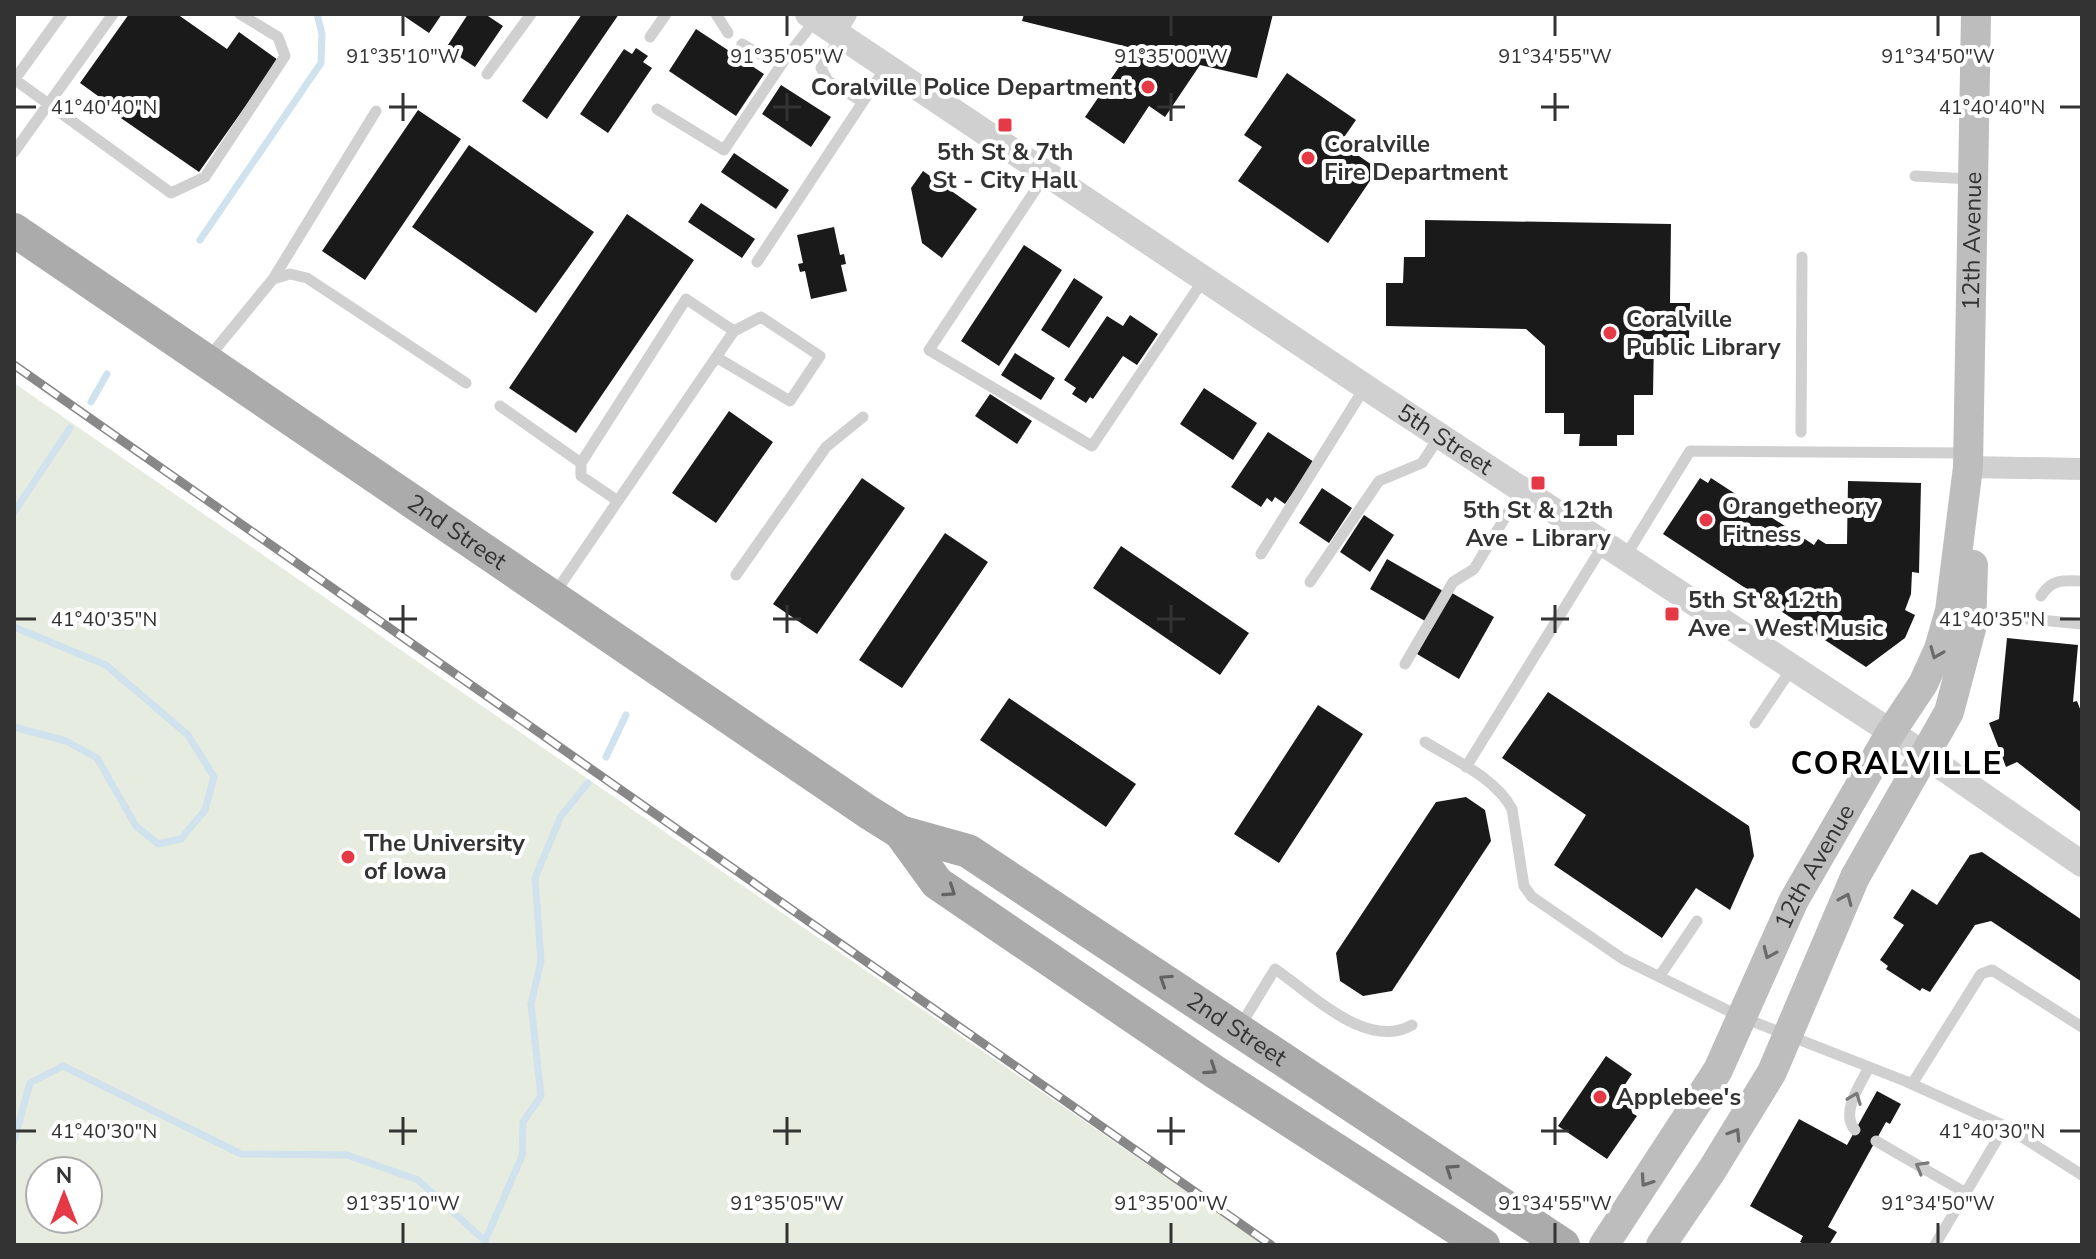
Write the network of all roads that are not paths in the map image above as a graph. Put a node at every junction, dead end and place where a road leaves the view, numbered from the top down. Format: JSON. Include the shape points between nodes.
{"nodes":[{"id":1,"x":62,"y":14,"type":"edge"},
{"id":2,"x":113,"y":14,"type":"edge"},
{"id":3,"x":240,"y":14,"type":"edge"},
{"id":4,"x":531,"y":14,"type":"edge"},
{"id":5,"x":666,"y":14,"type":"edge"},
{"id":6,"x":716,"y":14,"type":"edge"},
{"id":7,"x":1976,"y":14,"type":"edge"},
{"id":8,"x":829,"y":23,"type":"edge"},
{"id":9,"x":728,"y":33,"type":"dead end"},
{"id":10,"x":650,"y":37,"type":"dead end"},
{"id":11,"x":742,"y":44,"type":"dead end"},
{"id":12,"x":785,"y":59,"type":"junction"},
{"id":13,"x":887,"y":66,"type":"junction"},
{"id":14,"x":487,"y":74,"type":"dead end"},
{"id":15,"x":14,"y":79,"type":"edge"},
{"id":16,"x":863,"y":102,"type":"junction"},
{"id":17,"x":51,"y":105,"type":"junction"},
{"id":18,"x":657,"y":109,"type":"dead end"},
{"id":19,"x":376,"y":111,"type":"dead end"},
{"id":20,"x":14,"y":152,"type":"edge"},
{"id":21,"x":1046,"y":173,"type":"junction"},
{"id":22,"x":1915,"y":176,"type":"dead end"},
{"id":23,"x":1971,"y":179,"type":"junction"},
{"id":24,"x":14,"y":230,"type":"edge"},
{"id":25,"x":1802,"y":257,"type":"dead end"},
{"id":26,"x":757,"y":262,"type":"dead end"},
{"id":27,"x":273,"y":279,"type":"junction"},
{"id":28,"x":1204,"y":279,"type":"junction"},
{"id":29,"x":734,"y":331,"type":"junction"},
{"id":30,"x":716,"y":357,"type":"junction"},
{"id":31,"x":207,"y":361,"type":"junction"},
{"id":32,"x":466,"y":383,"type":"dead end"},
{"id":33,"x":1366,"y":387,"type":"junction"},
{"id":34,"x":500,"y":406,"type":"dead end"},
{"id":35,"x":863,"y":417,"type":"dead end"},
{"id":36,"x":1801,"y":432,"type":"dead end"},
{"id":37,"x":1440,"y":436,"type":"junction"},
{"id":38,"x":1969,"y":460,"type":"junction"},
{"id":39,"x":581,"y":463,"type":"junction"},
{"id":40,"x":2082,"y":469,"type":"edge"},
{"id":41,"x":1522,"y":490,"type":"junction"},
{"id":42,"x":618,"y":501,"type":"junction"},
{"id":43,"x":1615,"y":551,"type":"junction"},
{"id":44,"x":1261,"y":554,"type":"dead end"},
{"id":45,"x":736,"y":575,"type":"dead end"},
{"id":46,"x":2082,"y":581,"type":"edge"},
{"id":47,"x":1310,"y":582,"type":"dead end"},
{"id":48,"x":2041,"y":596,"type":"dead end"},
{"id":49,"x":553,"y":597,"type":"junction"},
{"id":50,"x":1972,"y":613,"type":"junction"},
{"id":51,"x":2082,"y":624,"type":"edge"},
{"id":52,"x":1405,"y":664,"type":"dead end"},
{"id":53,"x":1792,"y":668,"type":"junction"},
{"id":54,"x":1755,"y":723,"type":"dead end"},
{"id":55,"x":1891,"y":732,"type":"junction"},
{"id":56,"x":1425,"y":742,"type":"dead end"},
{"id":57,"x":1926,"y":756,"type":"junction"},
{"id":58,"x":1466,"y":767,"type":"junction"},
{"id":59,"x":900,"y":832,"type":"junction"},
{"id":60,"x":2082,"y":864,"type":"edge"},
{"id":61,"x":1697,"y":921,"type":"dead end"},
{"id":62,"x":1659,"y":977,"type":"junction"},
{"id":63,"x":1741,"y":1017,"type":"junction"},
{"id":64,"x":1412,"y":1025,"type":"dead end"},
{"id":65,"x":2082,"y":1027,"type":"edge"},
{"id":66,"x":1239,"y":1028,"type":"junction"},
{"id":67,"x":1787,"y":1037,"type":"junction"},
{"id":68,"x":1869,"y":1067,"type":"junction"},
{"id":69,"x":1912,"y":1084,"type":"junction"},
{"id":70,"x":2005,"y":1126,"type":"junction"},
{"id":71,"x":1855,"y":1130,"type":"dead end"},
{"id":72,"x":1876,"y":1141,"type":"dead end"},
{"id":73,"x":2082,"y":1175,"type":"edge"},
{"id":74,"x":1966,"y":1193,"type":"junction"},
{"id":75,"x":1483,"y":1245,"type":"edge"},
{"id":76,"x":1563,"y":1245,"type":"edge"},
{"id":77,"x":1604,"y":1245,"type":"edge"},
{"id":78,"x":1661,"y":1245,"type":"edge"},
{"id":79,"x":1935,"y":1245,"type":"edge"}],
"edges":[{"from":1,"to":15,"type":"lane"},
{"from":2,"to":17,"type":"lane"},
{"from":3,"to":17,"type":"lane","via":[[278,37],[285,56],[205,177],[171,193]]},
{"from":4,"to":14,"type":"lane"},
{"from":5,"to":10,"type":"lane"},
{"from":6,"to":9,"type":"lane"},
{"from":7,"to":23,"type":"main road","name":"12th Avenue"},
{"from":8,"to":12,"type":"lane"},
{"from":8,"to":13,"type":"street","name":"5th Street"},
{"from":8,"to":16,"type":"lane","via":[[821,68],[828,81]]},
{"from":11,"to":12,"type":"lane","via":[[763,56]]},
{"from":12,"to":18,"type":"lane","via":[[724,150]]},
{"from":13,"to":16,"type":"lane"},
{"from":13,"to":21,"type":"street","name":"5th Street"},
{"from":15,"to":17,"type":"lane"},
{"from":16,"to":26,"type":"lane"},
{"from":17,"to":20,"type":"lane"},
{"from":19,"to":27,"type":"lane"},
{"from":21,"to":28,"type":"street","name":"5th Street"},
{"from":21,"to":28,"type":"lane","via":[[929,350],[1092,446]]},
{"from":22,"to":23,"type":"lane"},
{"from":23,"to":38,"type":"main road","name":"12th Avenue"},
{"from":24,"to":31,"type":"main road","name":"2nd Street"},
{"from":25,"to":36,"type":"lane"},
{"from":27,"to":31,"type":"lane"},
{"from":27,"to":32,"type":"lane","via":[[290,274],[307,278]]},
{"from":28,"to":33,"type":"street","name":"5th Street"},
{"from":29,"to":30,"type":"lane"},
{"from":29,"to":30,"type":"lane","via":[[761,317],[820,356],[790,401]]},
{"from":29,"to":39,"type":"lane","via":[[686,299]]},
{"from":30,"to":42,"type":"lane"},
{"from":31,"to":49,"type":"main road","name":"2nd Street"},
{"from":33,"to":37,"type":"street","name":"5th Street"},
{"from":33,"to":44,"type":"lane"},
{"from":34,"to":39,"type":"lane"},
{"from":35,"to":45,"type":"lane","via":[[826,447]]},
{"from":37,"to":41,"type":"street","name":"5th Street"},
{"from":37,"to":47,"type":"lane","via":[[1422,463],[1379,481]]},
{"from":38,"to":40,"type":"street"},
{"from":38,"to":43,"type":"lane","via":[[1690,451]]},
{"from":38,"to":50,"type":"main road","name":"12th Avenue"},
{"from":38,"to":55,"type":"main road","name":"12th Avenue","one_way":true,"via":[[1947,624],[1923,684]]},
{"from":39,"to":42,"type":"lane","via":[[581,476]]},
{"from":41,"to":43,"type":"street","name":"5th Street"},
{"from":41,"to":52,"type":"lane","via":[[1474,569],[1453,582]]},
{"from":42,"to":49,"type":"lane"},
{"from":43,"to":53,"type":"street","name":"5th Street"},
{"from":43,"to":58,"type":"lane"},
{"from":46,"to":48,"type":"lane","via":[[2051,583]]},
{"from":49,"to":59,"type":"main road","name":"2nd Street"},
{"from":50,"to":51,"type":"lane"},
{"from":50,"to":57,"type":"main road","name":"12th Avenue","via":[[1949,712]]},
{"from":53,"to":54,"type":"lane"},
{"from":53,"to":55,"type":"street","name":"5th Street"},
{"from":55,"to":57,"type":"street","name":"5th Street"},
{"from":55,"to":63,"type":"main road","name":"12th Avenue","one_way":true,"via":[[1794,900]]},
{"from":56,"to":58,"type":"lane"},
{"from":57,"to":60,"type":"street","name":"5th Street"},
{"from":67,"to":57,"type":"main road","name":"12th Avenue","one_way":true,"via":[[1855,877]]},
{"from":58,"to":62,"type":"lane","via":[[1500,791],[1512,809],[1524,886],[1532,897]]},
{"from":66,"to":59,"type":"main road","name":"2nd Street","one_way":true,"via":[[968,851]]},
{"from":59,"to":75,"type":"main road","name":"2nd Street","one_way":true,"via":[[937,883]]},
{"from":61,"to":62,"type":"lane"},
{"from":62,"to":63,"type":"lane"},
{"from":63,"to":67,"type":"lane"},
{"from":63,"to":77,"type":"main road","name":"12th Avenue","one_way":true,"via":[[1718,1070]]},
{"from":64,"to":66,"type":"lane","via":[[1391,1034],[1360,1027],[1275,969]]},
{"from":65,"to":69,"type":"lane","via":[[1992,970],[1981,974]]},
{"from":76,"to":66,"type":"main road","name":"2nd Street","one_way":true},
{"from":67,"to":68,"type":"lane"},
{"from":78,"to":67,"type":"main road","name":"12th Avenue","one_way":true,"via":[[1740,1126]]},
{"from":68,"to":69,"type":"lane"},
{"from":71,"to":68,"type":"lane","one_way":true,"via":[[1850,1106]]},
{"from":69,"to":70,"type":"lane"},
{"from":70,"to":73,"type":"lane"},
{"from":70,"to":74,"type":"lane"},
{"from":74,"to":72,"type":"lane","one_way":true},
{"from":74,"to":79,"type":"lane"}]}
